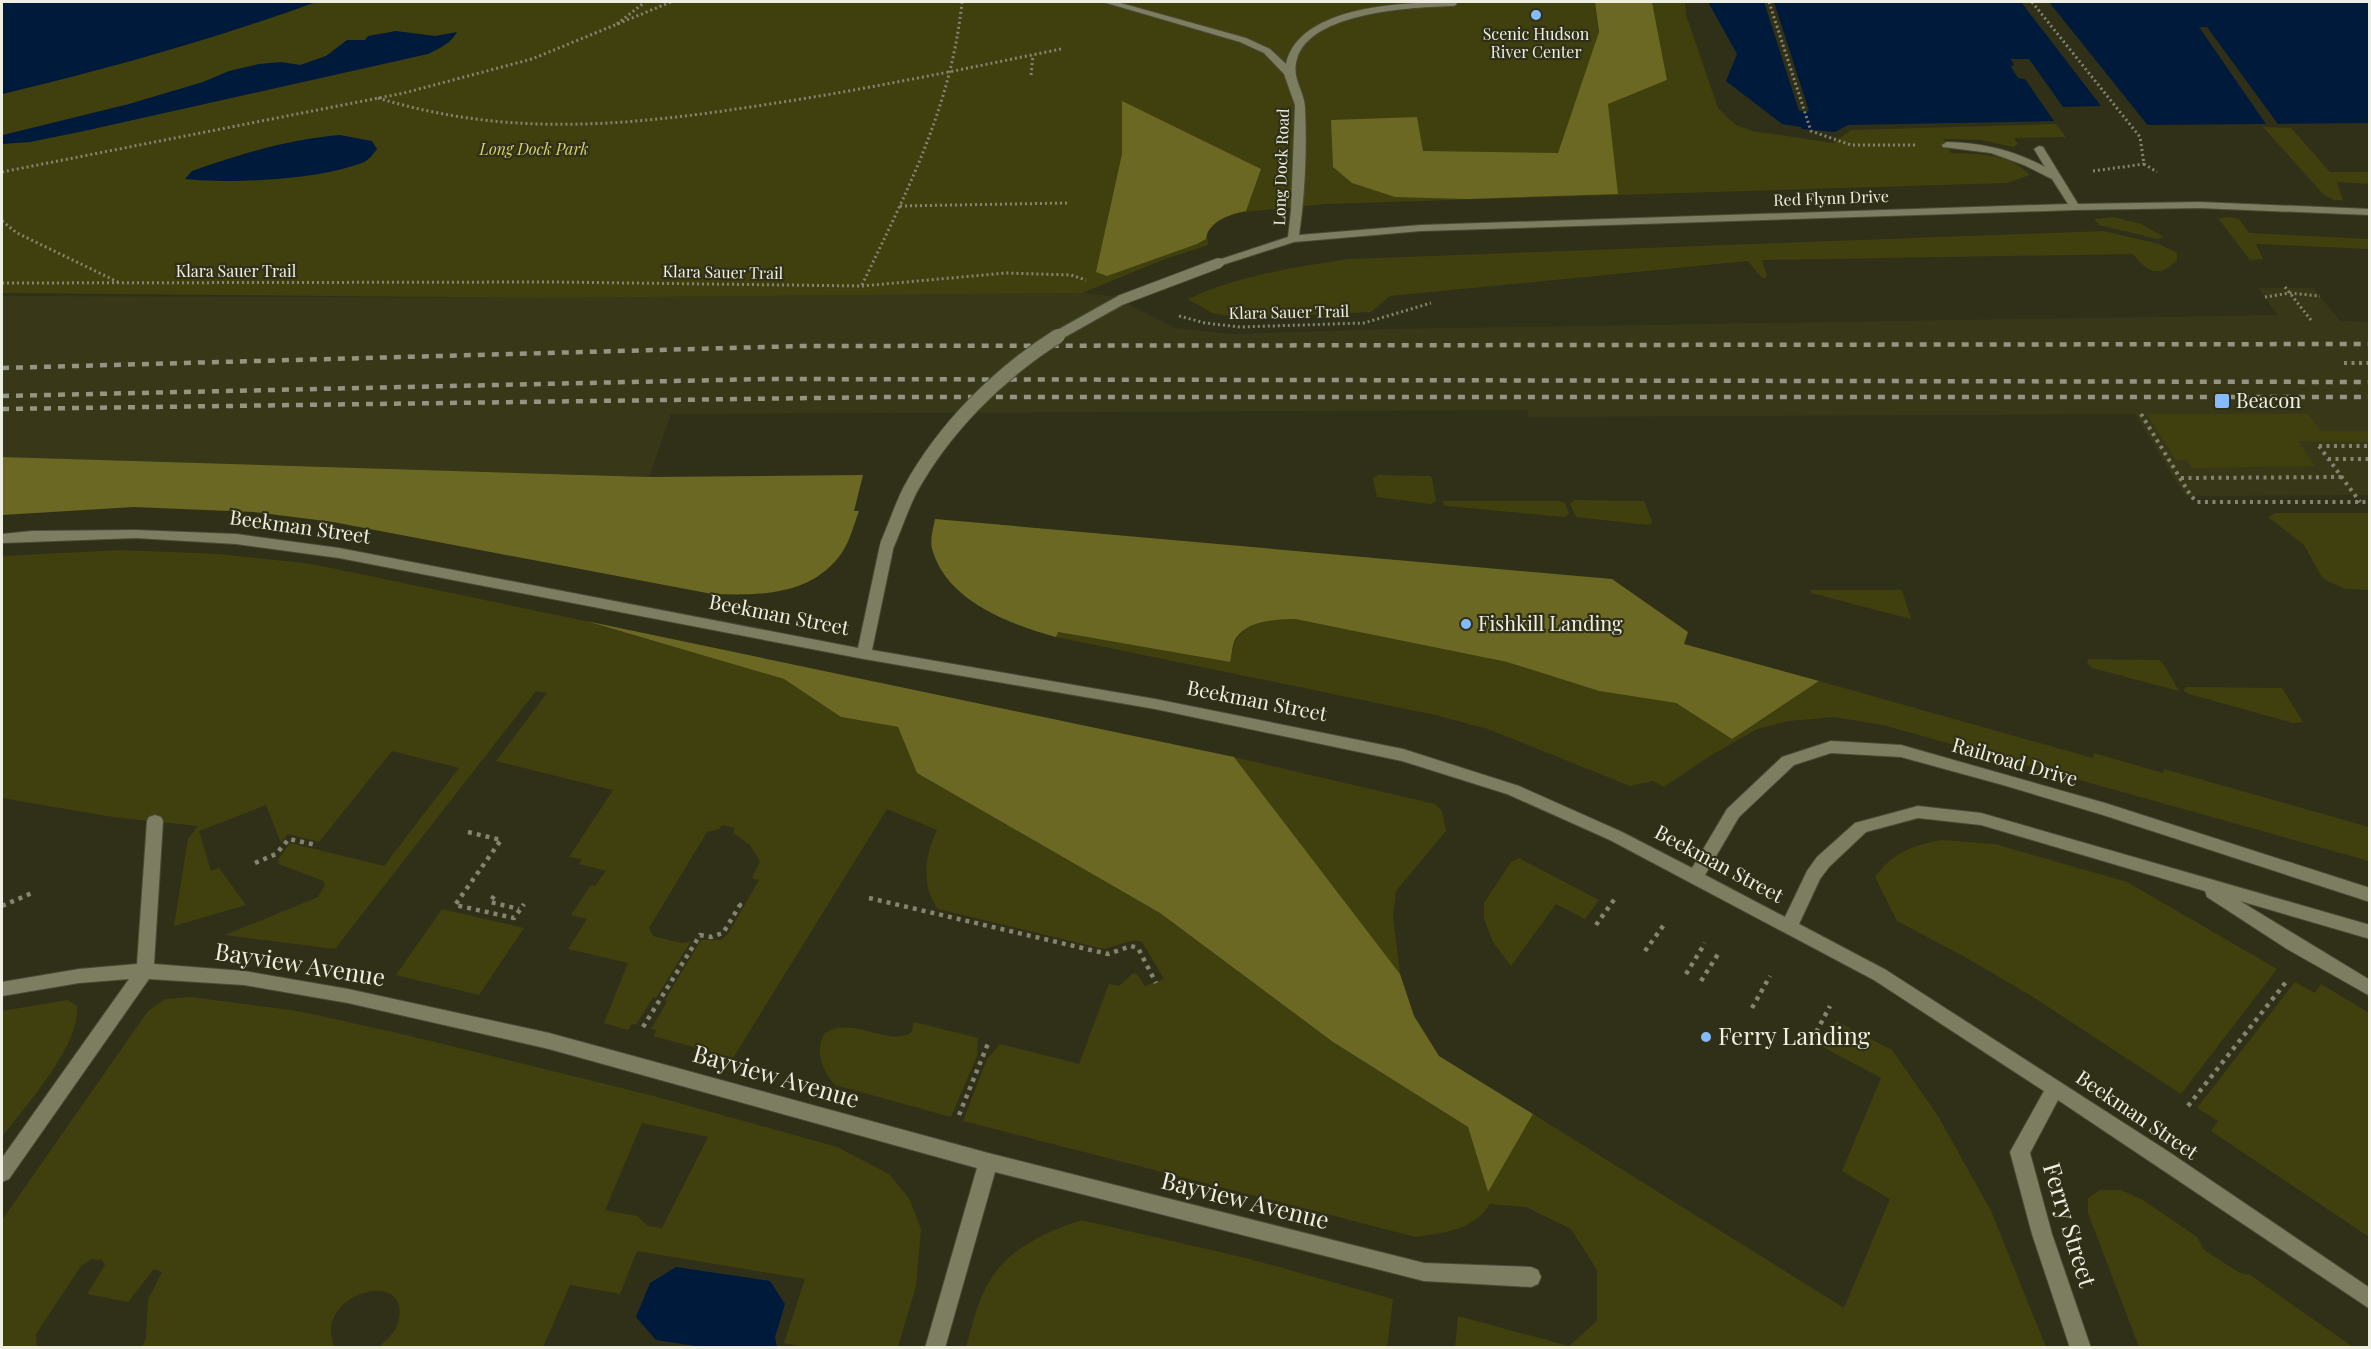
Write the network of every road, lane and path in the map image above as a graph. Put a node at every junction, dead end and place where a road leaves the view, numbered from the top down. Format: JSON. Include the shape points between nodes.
{"nodes":[{"id":1,"x":645,"y":2,"type":"edge"},
{"id":2,"x":671,"y":2,"type":"edge"},
{"id":3,"x":962,"y":2,"type":"edge"},
{"id":4,"x":1108,"y":2,"type":"edge"},
{"id":5,"x":1452,"y":2,"type":"edge"},
{"id":6,"x":1769,"y":2,"type":"edge"},
{"id":7,"x":2032,"y":2,"type":"edge"},
{"id":8,"x":614,"y":27,"type":"junction"},
{"id":9,"x":1061,"y":50,"type":"dead end"},
{"id":10,"x":1033,"y":55,"type":"junction"},
{"id":11,"x":950,"y":71,"type":"junction"},
{"id":12,"x":1289,"y":73,"type":"junction"},
{"id":13,"x":1031,"y":75,"type":"dead end"},
{"id":14,"x":378,"y":98,"type":"junction"},
{"id":15,"x":1947,"y":146,"type":"joint"},
{"id":16,"x":2039,"y":149,"type":"dead end"},
{"id":17,"x":2144,"y":164,"type":"junction"},
{"id":18,"x":2,"y":172,"type":"edge"},
{"id":19,"x":2089,"y":172,"type":"dead end"},
{"id":20,"x":2163,"y":176,"type":"dead end"},
{"id":21,"x":2056,"y":177,"type":"junction"},
{"id":22,"x":1067,"y":203,"type":"dead end"},
{"id":23,"x":900,"y":206,"type":"junction"},
{"id":24,"x":2075,"y":207,"type":"junction"},
{"id":25,"x":2370,"y":212,"type":"edge"},
{"id":26,"x":2,"y":221,"type":"edge"},
{"id":27,"x":1293,"y":239,"type":"junction"},
{"id":28,"x":1089,"y":280,"type":"dead end"},
{"id":29,"x":2,"y":283,"type":"edge"},
{"id":30,"x":119,"y":283,"type":"junction"},
{"id":31,"x":862,"y":286,"type":"junction"},
{"id":32,"x":2285,"y":288,"type":"dead end"},
{"id":33,"x":2290,"y":293,"type":"junction"},
{"id":34,"x":2320,"y":296,"type":"dead end"},
{"id":35,"x":2265,"y":297,"type":"dead end"},
{"id":36,"x":1431,"y":303,"type":"dead end"},
{"id":37,"x":1172,"y":314,"type":"dead end"},
{"id":38,"x":2311,"y":320,"type":"dead end"},
{"id":39,"x":2344,"y":363,"type":"dead end"},
{"id":40,"x":2370,"y":363,"type":"edge"},
{"id":41,"x":2141,"y":414,"type":"dead end"},
{"id":42,"x":2370,"y":446,"type":"edge"},
{"id":43,"x":2328,"y":459,"type":"junction"},
{"id":44,"x":2370,"y":459,"type":"edge"},
{"id":45,"x":2342,"y":477,"type":"junction"},
{"id":46,"x":2180,"y":478,"type":"junction"},
{"id":47,"x":2360,"y":502,"type":"junction"},
{"id":48,"x":2370,"y":502,"type":"edge"},
{"id":49,"x":2,"y":539,"type":"edge"},
{"id":50,"x":864,"y":654,"type":"junction"},
{"id":51,"x":155,"y":821,"type":"dead end"},
{"id":52,"x":468,"y":832,"type":"dead end"},
{"id":53,"x":316,"y":845,"type":"dead end"},
{"id":54,"x":255,"y":863,"type":"dead end"},
{"id":55,"x":1695,"y":878,"type":"junction"},
{"id":56,"x":2198,"y":882,"type":"junction"},
{"id":57,"x":32,"y":893,"type":"dead end"},
{"id":58,"x":494,"y":896,"type":"dead end"},
{"id":59,"x":2370,"y":896,"type":"edge"},
{"id":60,"x":1616,"y":897,"type":"dead end"},
{"id":61,"x":869,"y":898,"type":"dead end"},
{"id":62,"x":524,"y":904,"type":"dead end"},
{"id":63,"x":734,"y":904,"type":"dead end"},
{"id":64,"x":2,"y":906,"type":"edge"},
{"id":65,"x":519,"y":909,"type":"junction"},
{"id":66,"x":1666,"y":922,"type":"dead end"},
{"id":67,"x":1596,"y":925,"type":"dead end"},
{"id":68,"x":1790,"y":927,"type":"junction"},
{"id":69,"x":2370,"y":932,"type":"edge"},
{"id":70,"x":1705,"y":943,"type":"dead end"},
{"id":71,"x":1645,"y":951,"type":"dead end"},
{"id":72,"x":1720,"y":951,"type":"dead end"},
{"id":73,"x":145,"y":971,"type":"junction"},
{"id":74,"x":1686,"y":974,"type":"dead end"},
{"id":75,"x":1770,"y":976,"type":"dead end"},
{"id":76,"x":1701,"y":981,"type":"dead end"},
{"id":77,"x":1155,"y":983,"type":"dead end"},
{"id":78,"x":2,"y":989,"type":"edge"},
{"id":79,"x":2370,"y":989,"type":"edge"},
{"id":80,"x":2278,"y":993,"type":"dead end"},
{"id":81,"x":1830,"y":1006,"type":"dead end"},
{"id":82,"x":1752,"y":1008,"type":"dead end"},
{"id":83,"x":643,"y":1027,"type":"dead end"},
{"id":84,"x":1812,"y":1040,"type":"dead end"},
{"id":85,"x":989,"y":1041,"type":"dead end"},
{"id":86,"x":2055,"y":1088,"type":"junction"},
{"id":87,"x":2188,"y":1106,"type":"dead end"},
{"id":88,"x":957,"y":1119,"type":"dead end"},
{"id":89,"x":988,"y":1162,"type":"junction"},
{"id":90,"x":2,"y":1173,"type":"edge"},
{"id":91,"x":1531,"y":1277,"type":"dead end"},
{"id":92,"x":2370,"y":1300,"type":"edge"},
{"id":93,"x":935,"y":1347,"type":"edge"},
{"id":94,"x":2081,"y":1347,"type":"edge"}],
"edges":[{"from":1,"to":8,"type":"path"},
{"from":2,"to":8,"type":"path"},
{"from":3,"to":11,"type":"path","via":[[960,32]]},
{"from":4,"to":12,"type":"street","name":"Long Dock Road","via":[[1243,40],[1268,51]]},
{"from":5,"to":12,"type":"street","via":[[1375,8],[1337,22],[1311,34],[1293,55]]},
{"from":6,"to":15,"type":"path","via":[[1810,131],[1851,145]]},
{"from":7,"to":17,"type":"path","via":[[2140,137]]},
{"from":8,"to":14,"type":"path","via":[[532,59]]},
{"from":9,"to":10,"type":"path"},
{"from":10,"to":11,"type":"path"},
{"from":10,"to":13,"type":"path"},
{"from":11,"to":14,"type":"path","via":[[764,106],[580,125],[498,123]]},
{"from":11,"to":23,"type":"path","via":[[934,128]]},
{"from":12,"to":27,"type":"street","name":"Long Dock Road","via":[[1300,105],[1298,210]]},
{"from":14,"to":18,"type":"path"},
{"from":15,"to":21,"type":"street","via":[[1997,149]]},
{"from":16,"to":21,"type":"street"},
{"from":17,"to":19,"type":"path"},
{"from":17,"to":20,"type":"path"},
{"from":21,"to":24,"type":"street"},
{"from":22,"to":23,"type":"path"},
{"from":23,"to":31,"type":"path"},
{"from":24,"to":25,"type":"street","name":"Red Flynn Drive","via":[[2199,205]]},
{"from":24,"to":27,"type":"street","name":"Red Flynn Drive","via":[[1422,228]]},
{"from":26,"to":30,"type":"path"},
{"from":27,"to":50,"type":"street","name":"Long Dock Road","bridge":true,"via":[[1110,305],[1017,364],[952,426],[912,487],[887,546]]},
{"from":28,"to":31,"type":"path","name":"Klara Sauer Trail","via":[[1071,275],[1006,273]]},
{"from":29,"to":30,"type":"path","name":"Klara Sauer Trail"},
{"from":30,"to":31,"type":"path","name":"Klara Sauer Trail"},
{"from":32,"to":33,"type":"path"},
{"from":33,"to":34,"type":"path"},
{"from":33,"to":35,"type":"path"},
{"from":33,"to":38,"type":"path"},
{"from":36,"to":37,"type":"path","name":"Klara Sauer Trail","via":[[1364,323],[1240,327]]},
{"from":39,"to":40,"type":"path"},
{"from":41,"to":46,"type":"path"},
{"from":42,"to":43,"type":"path","via":[[2319,446]]},
{"from":43,"to":44,"type":"path"},
{"from":43,"to":45,"type":"path"},
{"from":45,"to":46,"type":"path"},
{"from":45,"to":47,"type":"path"},
{"from":46,"to":47,"type":"path","via":[[2198,502]]},
{"from":47,"to":48,"type":"path"},
{"from":49,"to":50,"type":"street","name":"Beekman Street","via":[[136,534],[248,540],[339,553]]},
{"from":50,"to":55,"type":"street","name":"Beekman Street","via":[[1155,704],[1403,755],[1512,790],[1616,836]]},
{"from":51,"to":73,"type":"street"},
{"from":52,"to":65,"type":"path","via":[[501,840],[455,905],[514,918]]},
{"from":53,"to":54,"type":"path","via":[[289,839],[276,854]]},
{"from":55,"to":59,"type":"street","name":"Railroad Drive","via":[[1733,813],[1788,761],[1831,747],[1901,751],[2003,779]]},
{"from":55,"to":68,"type":"street","name":"Beekman Street"},
{"from":56,"to":68,"type":"street","via":[[1981,819],[1918,812],[1861,827],[1813,876]]},
{"from":56,"to":69,"type":"street"},
{"from":56,"to":79,"type":"street"},
{"from":57,"to":64,"type":"path"},
{"from":58,"to":65,"type":"path","via":[[490,902]]},
{"from":60,"to":67,"type":"path"},
{"from":61,"to":77,"type":"path","via":[[1108,954],[1131,946],[1138,948]]},
{"from":62,"to":65,"type":"path"},
{"from":63,"to":83,"type":"path","via":[[740,905],[723,933],[700,935]]},
{"from":66,"to":71,"type":"path"},
{"from":68,"to":86,"type":"street","name":"Beekman Street","via":[[1880,975]]},
{"from":70,"to":74,"type":"path"},
{"from":72,"to":76,"type":"path"},
{"from":73,"to":78,"type":"street","name":"Bayview Avenue","via":[[79,976]]},
{"from":73,"to":89,"type":"street","name":"Bayview Avenue","via":[[244,978],[348,996],[549,1041]]},
{"from":73,"to":90,"type":"street"},
{"from":75,"to":82,"type":"path"},
{"from":80,"to":87,"type":"path"},
{"from":81,"to":84,"type":"path"},
{"from":85,"to":88,"type":"path"},
{"from":86,"to":92,"type":"street","name":"Beekman Street"},
{"from":86,"to":94,"type":"street","name":"Ferry Street","via":[[2020,1152],[2042,1234]]},
{"from":89,"to":91,"type":"street","name":"Bayview Avenue","via":[[1424,1272]]},
{"from":89,"to":93,"type":"street"}]}
